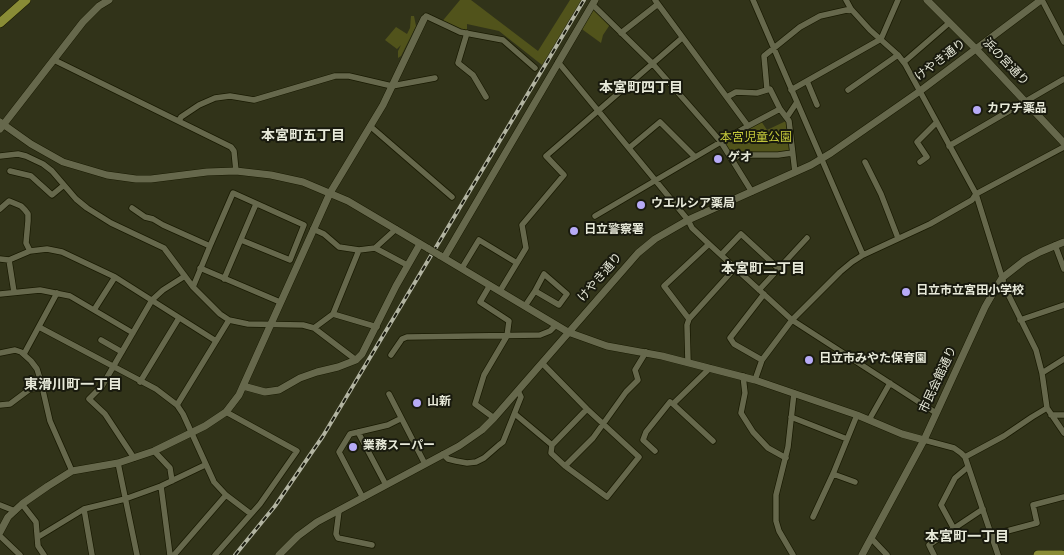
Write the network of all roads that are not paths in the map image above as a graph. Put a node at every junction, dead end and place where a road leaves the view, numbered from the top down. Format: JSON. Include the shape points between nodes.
{"nodes":[{"id":1,"x":26,"y":0,"type":"edge"},
{"id":2,"x":109,"y":0,"type":"edge"},
{"id":3,"x":754,"y":0,"type":"edge"},
{"id":4,"x":898,"y":0,"type":"edge"},
{"id":5,"x":927,"y":0,"type":"edge"},
{"id":6,"x":1041,"y":0,"type":"edge"},
{"id":7,"x":594,"y":2,"type":"edge"},
{"id":8,"x":656,"y":2,"type":"edge"},
{"id":9,"x":849,"y":3,"type":"edge"},
{"id":10,"x":424,"y":19,"type":"joint"},
{"id":11,"x":0,"y":23,"type":"edge"},
{"id":12,"x":950,"y":23,"type":"junction"},
{"id":13,"x":467,"y":33,"type":"junction"},
{"id":14,"x":621,"y":33,"type":"junction"},
{"id":15,"x":682,"y":38,"type":"junction"},
{"id":16,"x":881,"y":39,"type":"junction"},
{"id":17,"x":1064,"y":42,"type":"edge"},
{"id":18,"x":773,"y":48,"type":"junction"},
{"id":19,"x":976,"y":49,"type":"junction"},
{"id":20,"x":898,"y":55,"type":"junction"},
{"id":21,"x":54,"y":60,"type":"junction"},
{"id":22,"x":558,"y":62,"type":"junction"},
{"id":23,"x":904,"y":62,"type":"junction"},
{"id":24,"x":652,"y":63,"type":"junction"},
{"id":25,"x":535,"y":68,"type":"dead end"},
{"id":26,"x":435,"y":78,"type":"dead end"},
{"id":27,"x":1064,"y":79,"type":"edge"},
{"id":28,"x":807,"y":81,"type":"junction"},
{"id":29,"x":392,"y":86,"type":"junction"},
{"id":30,"x":767,"y":89,"type":"junction"},
{"id":31,"x":791,"y":90,"type":"junction"},
{"id":32,"x":848,"y":90,"type":"dead end"},
{"id":33,"x":920,"y":91,"type":"junction"},
{"id":34,"x":486,"y":97,"type":"dead end"},
{"id":35,"x":727,"y":97,"type":"junction"},
{"id":36,"x":1025,"y":101,"type":"junction"},
{"id":37,"x":796,"y":102,"type":"junction"},
{"id":38,"x":818,"y":105,"type":"dead end"},
{"id":39,"x":780,"y":109,"type":"junction"},
{"id":40,"x":598,"y":111,"type":"junction"},
{"id":41,"x":787,"y":117,"type":"junction"},
{"id":42,"x":179,"y":121,"type":"junction"},
{"id":43,"x":936,"y":123,"type":"junction"},
{"id":44,"x":1,"y":125,"type":"edge"},
{"id":45,"x":370,"y":126,"type":"junction"},
{"id":46,"x":748,"y":126,"type":"junction"},
{"id":47,"x":721,"y":142,"type":"junction"},
{"id":48,"x":1064,"y":145,"type":"edge"},
{"id":49,"x":949,"y":146,"type":"junction"},
{"id":50,"x":629,"y":148,"type":"junction"},
{"id":51,"x":792,"y":153,"type":"junction"},
{"id":52,"x":0,"y":156,"type":"edge"},
{"id":53,"x":695,"y":157,"type":"junction"},
{"id":54,"x":732,"y":159,"type":"junction"},
{"id":55,"x":822,"y":159,"type":"junction"},
{"id":56,"x":864,"y":162,"type":"dead end"},
{"id":57,"x":920,"y":162,"type":"dead end"},
{"id":58,"x":10,"y":171,"type":"dead end"},
{"id":59,"x":236,"y":172,"type":"junction"},
{"id":60,"x":795,"y":172,"type":"junction"},
{"id":61,"x":656,"y":181,"type":"junction"},
{"id":62,"x":64,"y":185,"type":"junction"},
{"id":63,"x":330,"y":192,"type":"junction"},
{"id":64,"x":752,"y":192,"type":"junction"},
{"id":65,"x":976,"y":194,"type":"junction"},
{"id":66,"x":452,"y":197,"type":"dead end"},
{"id":67,"x":256,"y":204,"type":"junction"},
{"id":68,"x":132,"y":208,"type":"dead end"},
{"id":69,"x":0,"y":209,"type":"edge"},
{"id":70,"x":595,"y":216,"type":"dead end"},
{"id":71,"x":688,"y":220,"type":"junction"},
{"id":72,"x":313,"y":229,"type":"junction"},
{"id":73,"x":396,"y":229,"type":"junction"},
{"id":74,"x":806,"y":238,"type":"dead end"},
{"id":75,"x":898,"y":238,"type":"junction"},
{"id":76,"x":241,"y":240,"type":"junction"},
{"id":77,"x":1064,"y":242,"type":"edge"},
{"id":78,"x":420,"y":244,"type":"junction"},
{"id":79,"x":709,"y":244,"type":"junction"},
{"id":80,"x":1055,"y":245,"type":"junction"},
{"id":81,"x":210,"y":246,"type":"junction"},
{"id":82,"x":375,"y":248,"type":"junction"},
{"id":83,"x":359,"y":250,"type":"junction"},
{"id":84,"x":30,"y":251,"type":"junction"},
{"id":85,"x":721,"y":255,"type":"junction"},
{"id":86,"x":863,"y":255,"type":"junction"},
{"id":87,"x":442,"y":256,"type":"junction"},
{"id":88,"x":0,"y":259,"type":"edge"},
{"id":89,"x":8,"y":260,"type":"junction"},
{"id":90,"x":517,"y":263,"type":"junction"},
{"id":91,"x":408,"y":265,"type":"junction"},
{"id":92,"x":200,"y":268,"type":"junction"},
{"id":93,"x":462,"y":268,"type":"junction"},
{"id":94,"x":735,"y":268,"type":"junction"},
{"id":95,"x":779,"y":269,"type":"junction"},
{"id":96,"x":1064,"y":269,"type":"edge"},
{"id":97,"x":186,"y":276,"type":"junction"},
{"id":98,"x":115,"y":277,"type":"junction"},
{"id":99,"x":1002,"y":278,"type":"junction"},
{"id":100,"x":224,"y":279,"type":"junction"},
{"id":101,"x":490,"y":285,"type":"junction"},
{"id":102,"x":193,"y":286,"type":"junction"},
{"id":103,"x":534,"y":290,"type":"junction"},
{"id":104,"x":500,"y":291,"type":"junction"},
{"id":105,"x":14,"y":292,"type":"junction"},
{"id":106,"x":57,"y":292,"type":"junction"},
{"id":107,"x":762,"y":292,"type":"junction"},
{"id":108,"x":0,"y":294,"type":"edge"},
{"id":109,"x":152,"y":300,"type":"junction"},
{"id":110,"x":280,"y":302,"type":"junction"},
{"id":111,"x":1064,"y":305,"type":"edge"},
{"id":112,"x":525,"y":306,"type":"junction"},
{"id":113,"x":94,"y":310,"type":"junction"},
{"id":114,"x":333,"y":314,"type":"junction"},
{"id":115,"x":179,"y":318,"type":"junction"},
{"id":116,"x":689,"y":318,"type":"junction"},
{"id":117,"x":229,"y":320,"type":"junction"},
{"id":118,"x":792,"y":320,"type":"junction"},
{"id":119,"x":1020,"y":320,"type":"junction"},
{"id":120,"x":271,"y":325,"type":"junction"},
{"id":121,"x":556,"y":325,"type":"junction"},
{"id":122,"x":39,"y":326,"type":"junction"},
{"id":123,"x":377,"y":327,"type":"junction"},
{"id":124,"x":314,"y":328,"type":"junction"},
{"id":125,"x":568,"y":332,"type":"junction"},
{"id":126,"x":133,"y":333,"type":"junction"},
{"id":127,"x":507,"y":336,"type":"junction"},
{"id":128,"x":101,"y":340,"type":"dead end"},
{"id":129,"x":216,"y":341,"type":"junction"},
{"id":130,"x":122,"y":352,"type":"junction"},
{"id":131,"x":646,"y":352,"type":"junction"},
{"id":132,"x":0,"y":353,"type":"edge"},
{"id":133,"x":24,"y":354,"type":"junction"},
{"id":134,"x":391,"y":355,"type":"dead end"},
{"id":135,"x":1064,"y":359,"type":"edge"},
{"id":136,"x":356,"y":360,"type":"junction"},
{"id":137,"x":762,"y":360,"type":"junction"},
{"id":138,"x":688,"y":362,"type":"junction"},
{"id":139,"x":542,"y":363,"type":"junction"},
{"id":140,"x":114,"y":366,"type":"junction"},
{"id":141,"x":710,"y":368,"type":"junction"},
{"id":142,"x":1042,"y":373,"type":"junction"},
{"id":143,"x":743,"y":376,"type":"junction"},
{"id":144,"x":755,"y":380,"type":"junction"},
{"id":145,"x":140,"y":382,"type":"junction"},
{"id":146,"x":890,"y":384,"type":"junction"},
{"id":147,"x":244,"y":386,"type":"junction"},
{"id":148,"x":42,"y":388,"type":"junction"},
{"id":149,"x":518,"y":391,"type":"junction"},
{"id":150,"x":794,"y":393,"type":"junction"},
{"id":151,"x":389,"y":394,"type":"dead end"},
{"id":152,"x":664,"y":397,"type":"dead end"},
{"id":153,"x":672,"y":403,"type":"junction"},
{"id":154,"x":0,"y":405,"type":"edge"},
{"id":155,"x":177,"y":405,"type":"junction"},
{"id":156,"x":1048,"y":408,"type":"junction"},
{"id":157,"x":587,"y":409,"type":"junction"},
{"id":158,"x":226,"y":412,"type":"junction"},
{"id":159,"x":936,"y":413,"type":"junction"},
{"id":160,"x":515,"y":414,"type":"junction"},
{"id":161,"x":857,"y":415,"type":"junction"},
{"id":162,"x":1051,"y":415,"type":"junction"},
{"id":163,"x":1064,"y":415,"type":"edge"},
{"id":164,"x":791,"y":417,"type":"junction"},
{"id":165,"x":494,"y":418,"type":"junction"},
{"id":166,"x":400,"y":419,"type":"junction"},
{"id":167,"x":869,"y":420,"type":"junction"},
{"id":168,"x":603,"y":424,"type":"junction"},
{"id":169,"x":358,"y":432,"type":"junction"},
{"id":170,"x":191,"y":433,"type":"junction"},
{"id":171,"x":1064,"y":433,"type":"edge"},
{"id":172,"x":847,"y":438,"type":"junction"},
{"id":173,"x":924,"y":440,"type":"junction"},
{"id":174,"x":713,"y":441,"type":"dead end"},
{"id":175,"x":552,"y":445,"type":"junction"},
{"id":176,"x":154,"y":451,"type":"junction"},
{"id":177,"x":655,"y":451,"type":"dead end"},
{"id":178,"x":443,"y":454,"type":"junction"},
{"id":179,"x":964,"y":457,"type":"junction"},
{"id":180,"x":134,"y":458,"type":"junction"},
{"id":181,"x":786,"y":458,"type":"junction"},
{"id":182,"x":118,"y":463,"type":"junction"},
{"id":183,"x":425,"y":464,"type":"junction"},
{"id":184,"x":205,"y":465,"type":"junction"},
{"id":185,"x":565,"y":466,"type":"junction"},
{"id":186,"x":968,"y":467,"type":"junction"},
{"id":187,"x":72,"y":471,"type":"junction"},
{"id":188,"x":833,"y":474,"type":"junction"},
{"id":189,"x":172,"y":481,"type":"junction"},
{"id":190,"x":855,"y":482,"type":"dead end"},
{"id":191,"x":386,"y":485,"type":"junction"},
{"id":192,"x":161,"y":486,"type":"junction"},
{"id":193,"x":226,"y":495,"type":"junction"},
{"id":194,"x":1064,"y":497,"type":"edge"},
{"id":195,"x":363,"y":498,"type":"junction"},
{"id":196,"x":125,"y":499,"type":"junction"},
{"id":197,"x":22,"y":504,"type":"junction"},
{"id":198,"x":0,"y":505,"type":"edge"},
{"id":199,"x":84,"y":508,"type":"junction"},
{"id":200,"x":983,"y":509,"type":"junction"},
{"id":201,"x":15,"y":511,"type":"junction"},
{"id":202,"x":339,"y":511,"type":"junction"},
{"id":203,"x":251,"y":514,"type":"junction"},
{"id":204,"x":813,"y":517,"type":"dead end"},
{"id":205,"x":954,"y":530,"type":"junction"},
{"id":206,"x":0,"y":532,"type":"edge"},
{"id":207,"x":992,"y":535,"type":"junction"},
{"id":208,"x":0,"y":536,"type":"edge"},
{"id":209,"x":38,"y":537,"type":"junction"},
{"id":210,"x":871,"y":538,"type":"junction"},
{"id":211,"x":372,"y":545,"type":"dead end"},
{"id":212,"x":20,"y":555,"type":"edge"},
{"id":213,"x":44,"y":555,"type":"edge"},
{"id":214,"x":92,"y":555,"type":"edge"},
{"id":215,"x":137,"y":555,"type":"edge"},
{"id":216,"x":170,"y":555,"type":"edge"},
{"id":217,"x":174,"y":555,"type":"edge"},
{"id":218,"x":215,"y":555,"type":"edge"},
{"id":219,"x":279,"y":555,"type":"edge"},
{"id":220,"x":793,"y":555,"type":"edge"},
{"id":221,"x":862,"y":555,"type":"edge"},
{"id":222,"x":887,"y":555,"type":"edge"},
{"id":223,"x":934,"y":555,"type":"edge"},
{"id":224,"x":998,"y":555,"type":"edge"},
{"id":225,"x":1038,"y":555,"type":"edge"},
{"id":226,"x":1062,"y":555,"type":"edge"}],
"edges":[{"from":1,"to":11,"type":"highway"},
{"from":2,"to":21,"type":"street","via":[[83,22]]},
{"from":3,"to":18,"type":"street"},
{"from":4,"to":16,"type":"street"},
{"from":5,"to":12,"type":"street","name":"浜の宮通り"},
{"from":6,"to":17,"type":"street"},
{"from":6,"to":19,"type":"street","name":"けやき通り"},
{"from":7,"to":14,"type":"street"},
{"from":7,"to":22,"type":"street"},
{"from":8,"to":14,"type":"street"},
{"from":8,"to":15,"type":"street"},
{"from":9,"to":16,"type":"street"},
{"from":9,"to":18,"type":"street","via":[[820,16]]},
{"from":10,"to":13,"type":"street","via":[[426,16]]},
{"from":10,"to":29,"type":"street"},
{"from":12,"to":19,"type":"street","name":"浜の宮通り"},
{"from":12,"to":23,"type":"street"},
{"from":13,"to":25,"type":"street","via":[[502,40]]},
{"from":13,"to":34,"type":"street","via":[[458,63],[473,75]]},
{"from":14,"to":24,"type":"street"},
{"from":15,"to":24,"type":"street"},
{"from":15,"to":35,"type":"street"},
{"from":16,"to":20,"type":"street"},
{"from":16,"to":28,"type":"street"},
{"from":18,"to":30,"type":"street","via":[[764,56]]},
{"from":18,"to":31,"type":"street"},
{"from":19,"to":33,"type":"street","name":"けやき通り"},
{"from":19,"to":36,"type":"street","name":"浜の宮通り"},
{"from":20,"to":23,"type":"street"},
{"from":20,"to":32,"type":"street"},
{"from":21,"to":42,"type":"street"},
{"from":21,"to":44,"type":"street"},
{"from":22,"to":40,"type":"street"},
{"from":22,"to":87,"type":"street"},
{"from":23,"to":33,"type":"street"},
{"from":24,"to":40,"type":"street"},
{"from":24,"to":47,"type":"street"},
{"from":26,"to":29,"type":"street"},
{"from":27,"to":36,"type":"street"},
{"from":28,"to":31,"type":"street"},
{"from":28,"to":38,"type":"street"},
{"from":29,"to":42,"type":"street","via":[[336,76],[254,100],[230,96],[215,98],[199,105]]},
{"from":29,"to":45,"type":"street"},
{"from":30,"to":35,"type":"street","via":[[757,93],[736,92]]},
{"from":30,"to":39,"type":"street","via":[[770,88]]},
{"from":31,"to":37,"type":"street"},
{"from":33,"to":43,"type":"street"},
{"from":33,"to":55,"type":"street","name":"けやき通り"},
{"from":35,"to":46,"type":"street"},
{"from":36,"to":48,"type":"street","name":"浜の宮通り"},
{"from":36,"to":49,"type":"street"},
{"from":37,"to":41,"type":"street"},
{"from":37,"to":55,"type":"street"},
{"from":39,"to":41,"type":"street"},
{"from":39,"to":46,"type":"street"},
{"from":40,"to":50,"type":"street"},
{"from":40,"to":90,"type":"street","via":[[546,156],[564,175],[522,225],[526,248]]},
{"from":41,"to":51,"type":"street"},
{"from":42,"to":59,"type":"street","via":[[231,147]]},
{"from":43,"to":49,"type":"street"},
{"from":43,"to":57,"type":"street","via":[[917,142],[926,157]]},
{"from":44,"to":59,"type":"street","via":[[63,162],[107,175],[136,179]]},
{"from":45,"to":63,"type":"street"},
{"from":45,"to":66,"type":"street"},
{"from":46,"to":47,"type":"street"},
{"from":47,"to":53,"type":"street"},
{"from":47,"to":54,"type":"street"},
{"from":48,"to":65,"type":"street"},
{"from":49,"to":65,"type":"street"},
{"from":50,"to":53,"type":"street","via":[[660,122]]},
{"from":50,"to":61,"type":"street"},
{"from":51,"to":54,"type":"street","via":[[741,155]]},
{"from":51,"to":60,"type":"street"},
{"from":52,"to":62,"type":"street","via":[[18,154],[34,159],[52,171]]},
{"from":53,"to":61,"type":"street"},
{"from":54,"to":64,"type":"street"},
{"from":55,"to":60,"type":"street","name":"けやき通り"},
{"from":55,"to":86,"type":"street"},
{"from":56,"to":75,"type":"street"},
{"from":58,"to":62,"type":"street","via":[[31,176],[52,195]]},
{"from":59,"to":63,"type":"street","via":[[283,177]]},
{"from":60,"to":64,"type":"street","name":"けやき通り"},
{"from":61,"to":70,"type":"street"},
{"from":61,"to":71,"type":"street"},
{"from":62,"to":97,"type":"street","via":[[98,216],[164,248]]},
{"from":63,"to":72,"type":"street"},
{"from":63,"to":73,"type":"street"},
{"from":64,"to":71,"type":"street","name":"けやき通り"},
{"from":65,"to":75,"type":"street","via":[[972,200],[930,224]]},
{"from":65,"to":99,"type":"street"},
{"from":67,"to":76,"type":"street"},
{"from":67,"to":76,"type":"street","via":[[304,225],[290,260]]},
{"from":67,"to":81,"type":"street","via":[[233,193]]},
{"from":68,"to":81,"type":"street"},
{"from":69,"to":84,"type":"street","via":[[9,201],[21,206],[28,214],[26,243]]},
{"from":71,"to":79,"type":"street"},
{"from":71,"to":125,"type":"street","name":"けやき通り","via":[[665,232],[638,253]]},
{"from":72,"to":83,"type":"street","via":[[339,247]]},
{"from":72,"to":110,"type":"street"},
{"from":73,"to":78,"type":"street"},
{"from":73,"to":82,"type":"street"},
{"from":74,"to":95,"type":"street"},
{"from":75,"to":86,"type":"street"},
{"from":76,"to":100,"type":"street"},
{"from":77,"to":80,"type":"street","name":"市民会館通り"},
{"from":78,"to":87,"type":"street","bridge":true},
{"from":78,"to":91,"type":"street"},
{"from":79,"to":85,"type":"street"},
{"from":79,"to":116,"type":"street","via":[[664,286]]},
{"from":80,"to":96,"type":"street"},
{"from":80,"to":99,"type":"street","name":"市民会館通り","via":[[1025,260]]},
{"from":81,"to":92,"type":"street"},
{"from":82,"to":83,"type":"street"},
{"from":82,"to":91,"type":"street"},
{"from":83,"to":114,"type":"street"},
{"from":84,"to":89,"type":"street"},
{"from":84,"to":98,"type":"street","via":[[47,249],[62,252]]},
{"from":85,"to":94,"type":"street"},
{"from":85,"to":95,"type":"street","via":[[741,234]]},
{"from":86,"to":118,"type":"street","via":[[840,272]]},
{"from":87,"to":93,"type":"street"},
{"from":88,"to":89,"type":"street"},
{"from":89,"to":105,"type":"street"},
{"from":90,"to":93,"type":"street","via":[[478,240]]},
{"from":90,"to":104,"type":"street"},
{"from":91,"to":123,"type":"street"},
{"from":92,"to":100,"type":"street"},
{"from":92,"to":102,"type":"street"},
{"from":93,"to":101,"type":"street"},
{"from":94,"to":107,"type":"street"},
{"from":94,"to":116,"type":"street"},
{"from":95,"to":107,"type":"street"},
{"from":97,"to":102,"type":"street"},
{"from":97,"to":109,"type":"street"},
{"from":98,"to":109,"type":"street"},
{"from":98,"to":113,"type":"street"},
{"from":99,"to":119,"type":"street"},
{"from":99,"to":159,"type":"street","name":"市民会館通り","via":[[985,307]]},
{"from":100,"to":110,"type":"street"},
{"from":101,"to":104,"type":"street"},
{"from":101,"to":127,"type":"street","via":[[480,302],[509,321]]},
{"from":102,"to":117,"type":"street"},
{"from":103,"to":103,"type":"street","via":[[544,274],[567,294],[559,305]]},
{"from":103,"to":112,"type":"street"},
{"from":104,"to":112,"type":"street"},
{"from":105,"to":106,"type":"street"},
{"from":105,"to":108,"type":"street"},
{"from":106,"to":113,"type":"street"},
{"from":106,"to":122,"type":"street"},
{"from":107,"to":118,"type":"street"},
{"from":107,"to":137,"type":"street","via":[[730,338],[734,344]]},
{"from":109,"to":115,"type":"street"},
{"from":109,"to":126,"type":"street"},
{"from":110,"to":120,"type":"street"},
{"from":111,"to":119,"type":"street"},
{"from":112,"to":121,"type":"street"},
{"from":113,"to":126,"type":"street"},
{"from":114,"to":123,"type":"street"},
{"from":114,"to":124,"type":"street"},
{"from":115,"to":129,"type":"street"},
{"from":115,"to":145,"type":"street"},
{"from":116,"to":138,"type":"street"},
{"from":117,"to":120,"type":"street"},
{"from":117,"to":129,"type":"street"},
{"from":118,"to":137,"type":"street"},
{"from":118,"to":146,"type":"street"},
{"from":119,"to":142,"type":"street","via":[[1036,350]]},
{"from":120,"to":124,"type":"street"},
{"from":120,"to":147,"type":"street"},
{"from":121,"to":125,"type":"street"},
{"from":121,"to":127,"type":"street","via":[[545,334]]},
{"from":122,"to":133,"type":"street"},
{"from":122,"to":140,"type":"street"},
{"from":123,"to":136,"type":"street"},
{"from":124,"to":136,"type":"street"},
{"from":125,"to":131,"type":"street","via":[[607,346]]},
{"from":125,"to":139,"type":"street","name":"けやき通り"},
{"from":126,"to":130,"type":"street"},
{"from":127,"to":134,"type":"street","via":[[408,337],[402,339]]},
{"from":127,"to":165,"type":"street","via":[[484,375],[475,404]]},
{"from":128,"to":130,"type":"street"},
{"from":129,"to":155,"type":"street"},
{"from":130,"to":140,"type":"street"},
{"from":131,"to":138,"type":"street"},
{"from":131,"to":168,"type":"street","via":[[635,370],[638,380]]},
{"from":132,"to":133,"type":"street","via":[[14,350]]},
{"from":133,"to":148,"type":"street","via":[[36,369]]},
{"from":135,"to":142,"type":"street"},
{"from":136,"to":147,"type":"street","via":[[308,375],[279,390],[265,392]]},
{"from":137,"to":144,"type":"street"},
{"from":138,"to":141,"type":"street"},
{"from":139,"to":149,"type":"street","name":"けやき通り"},
{"from":139,"to":157,"type":"street"},
{"from":140,"to":145,"type":"street"},
{"from":140,"to":180,"type":"street","via":[[102,386],[89,399],[105,414]]},
{"from":141,"to":143,"type":"street"},
{"from":141,"to":153,"type":"street"},
{"from":142,"to":156,"type":"street"},
{"from":143,"to":144,"type":"street"},
{"from":143,"to":181,"type":"street","via":[[745,393],[741,413],[768,448]]},
{"from":144,"to":150,"type":"street"},
{"from":145,"to":155,"type":"street","via":[[156,389]]},
{"from":146,"to":159,"type":"street"},
{"from":146,"to":167,"type":"street"},
{"from":147,"to":158,"type":"street"},
{"from":148,"to":154,"type":"street","via":[[30,389],[10,404]]},
{"from":148,"to":187,"type":"street","via":[[50,421]]},
{"from":149,"to":160,"type":"street","via":[[521,397]]},
{"from":149,"to":165,"type":"street","name":"けやき通り"},
{"from":150,"to":161,"type":"street"},
{"from":150,"to":164,"type":"street"},
{"from":151,"to":166,"type":"street"},
{"from":152,"to":153,"type":"street"},
{"from":153,"to":174,"type":"street"},
{"from":153,"to":177,"type":"street","via":[[646,432],[643,440]]},
{"from":155,"to":170,"type":"street"},
{"from":156,"to":162,"type":"street"},
{"from":156,"to":179,"type":"street"},
{"from":157,"to":168,"type":"street"},
{"from":157,"to":175,"type":"street"},
{"from":158,"to":170,"type":"street"},
{"from":158,"to":203,"type":"street","via":[[297,451]]},
{"from":159,"to":173,"type":"street","name":"市民会館通り"},
{"from":160,"to":175,"type":"street"},
{"from":160,"to":178,"type":"street","via":[[503,442],[484,458],[467,463],[448,459]]},
{"from":161,"to":167,"type":"street"},
{"from":161,"to":172,"type":"street"},
{"from":162,"to":163,"type":"street"},
{"from":162,"to":171,"type":"street"},
{"from":164,"to":172,"type":"street"},
{"from":164,"to":181,"type":"street"},
{"from":165,"to":178,"type":"street","name":"けやき通り","via":[[474,436]]},
{"from":166,"to":169,"type":"street"},
{"from":166,"to":183,"type":"street"},
{"from":167,"to":173,"type":"street"},
{"from":168,"to":185,"type":"street"},
{"from":168,"to":185,"type":"street","via":[[639,457],[607,497]]},
{"from":169,"to":191,"type":"street"},
{"from":169,"to":195,"type":"street","via":[[350,434],[339,452]]},
{"from":170,"to":176,"type":"street"},
{"from":170,"to":184,"type":"street"},
{"from":172,"to":188,"type":"street"},
{"from":173,"to":179,"type":"street","via":[[954,448]]},
{"from":173,"to":210,"type":"street","name":"市民会館通り"},
{"from":175,"to":185,"type":"street","via":[[551,453]]},
{"from":176,"to":180,"type":"street"},
{"from":176,"to":189,"type":"street","via":[[170,468]]},
{"from":178,"to":183,"type":"street","name":"けやき通り"},
{"from":179,"to":186,"type":"street"},
{"from":180,"to":182,"type":"street"},
{"from":181,"to":220,"type":"street","via":[[776,495],[776,521]]},
{"from":182,"to":187,"type":"street"},
{"from":182,"to":196,"type":"street"},
{"from":183,"to":191,"type":"street","name":"けやき通り"},
{"from":184,"to":189,"type":"street"},
{"from":184,"to":193,"type":"street"},
{"from":186,"to":200,"type":"street"},
{"from":186,"to":205,"type":"street","via":[[956,478],[941,506]]},
{"from":187,"to":197,"type":"street"},
{"from":188,"to":190,"type":"street"},
{"from":188,"to":204,"type":"street"},
{"from":189,"to":192,"type":"street"},
{"from":191,"to":195,"type":"street","name":"けやき通り"},
{"from":192,"to":196,"type":"street"},
{"from":192,"to":216,"type":"street"},
{"from":193,"to":203,"type":"street"},
{"from":193,"to":217,"type":"street"},
{"from":194,"to":207,"type":"street","via":[[1033,505],[1037,523]]},
{"from":195,"to":202,"type":"street","name":"けやき通り"},
{"from":196,"to":199,"type":"street"},
{"from":196,"to":215,"type":"street"},
{"from":197,"to":201,"type":"street"},
{"from":197,"to":209,"type":"street","via":[[36,522]]},
{"from":198,"to":201,"type":"street"},
{"from":199,"to":209,"type":"street"},
{"from":199,"to":214,"type":"street"},
{"from":200,"to":205,"type":"street"},
{"from":200,"to":207,"type":"street"},
{"from":201,"to":206,"type":"street"},
{"from":202,"to":211,"type":"street","via":[[338,538]]},
{"from":202,"to":219,"type":"street","name":"けやき通り","via":[[307,528]]},
{"from":203,"to":218,"type":"street"},
{"from":205,"to":223,"type":"street","via":[[929,545]]},
{"from":207,"to":224,"type":"street"},
{"from":208,"to":212,"type":"street"},
{"from":209,"to":213,"type":"street","via":[[38,546]]},
{"from":210,"to":221,"type":"street","name":"市民会館通り"},
{"from":210,"to":222,"type":"street"},
{"from":225,"to":226,"type":"highway"}]}
